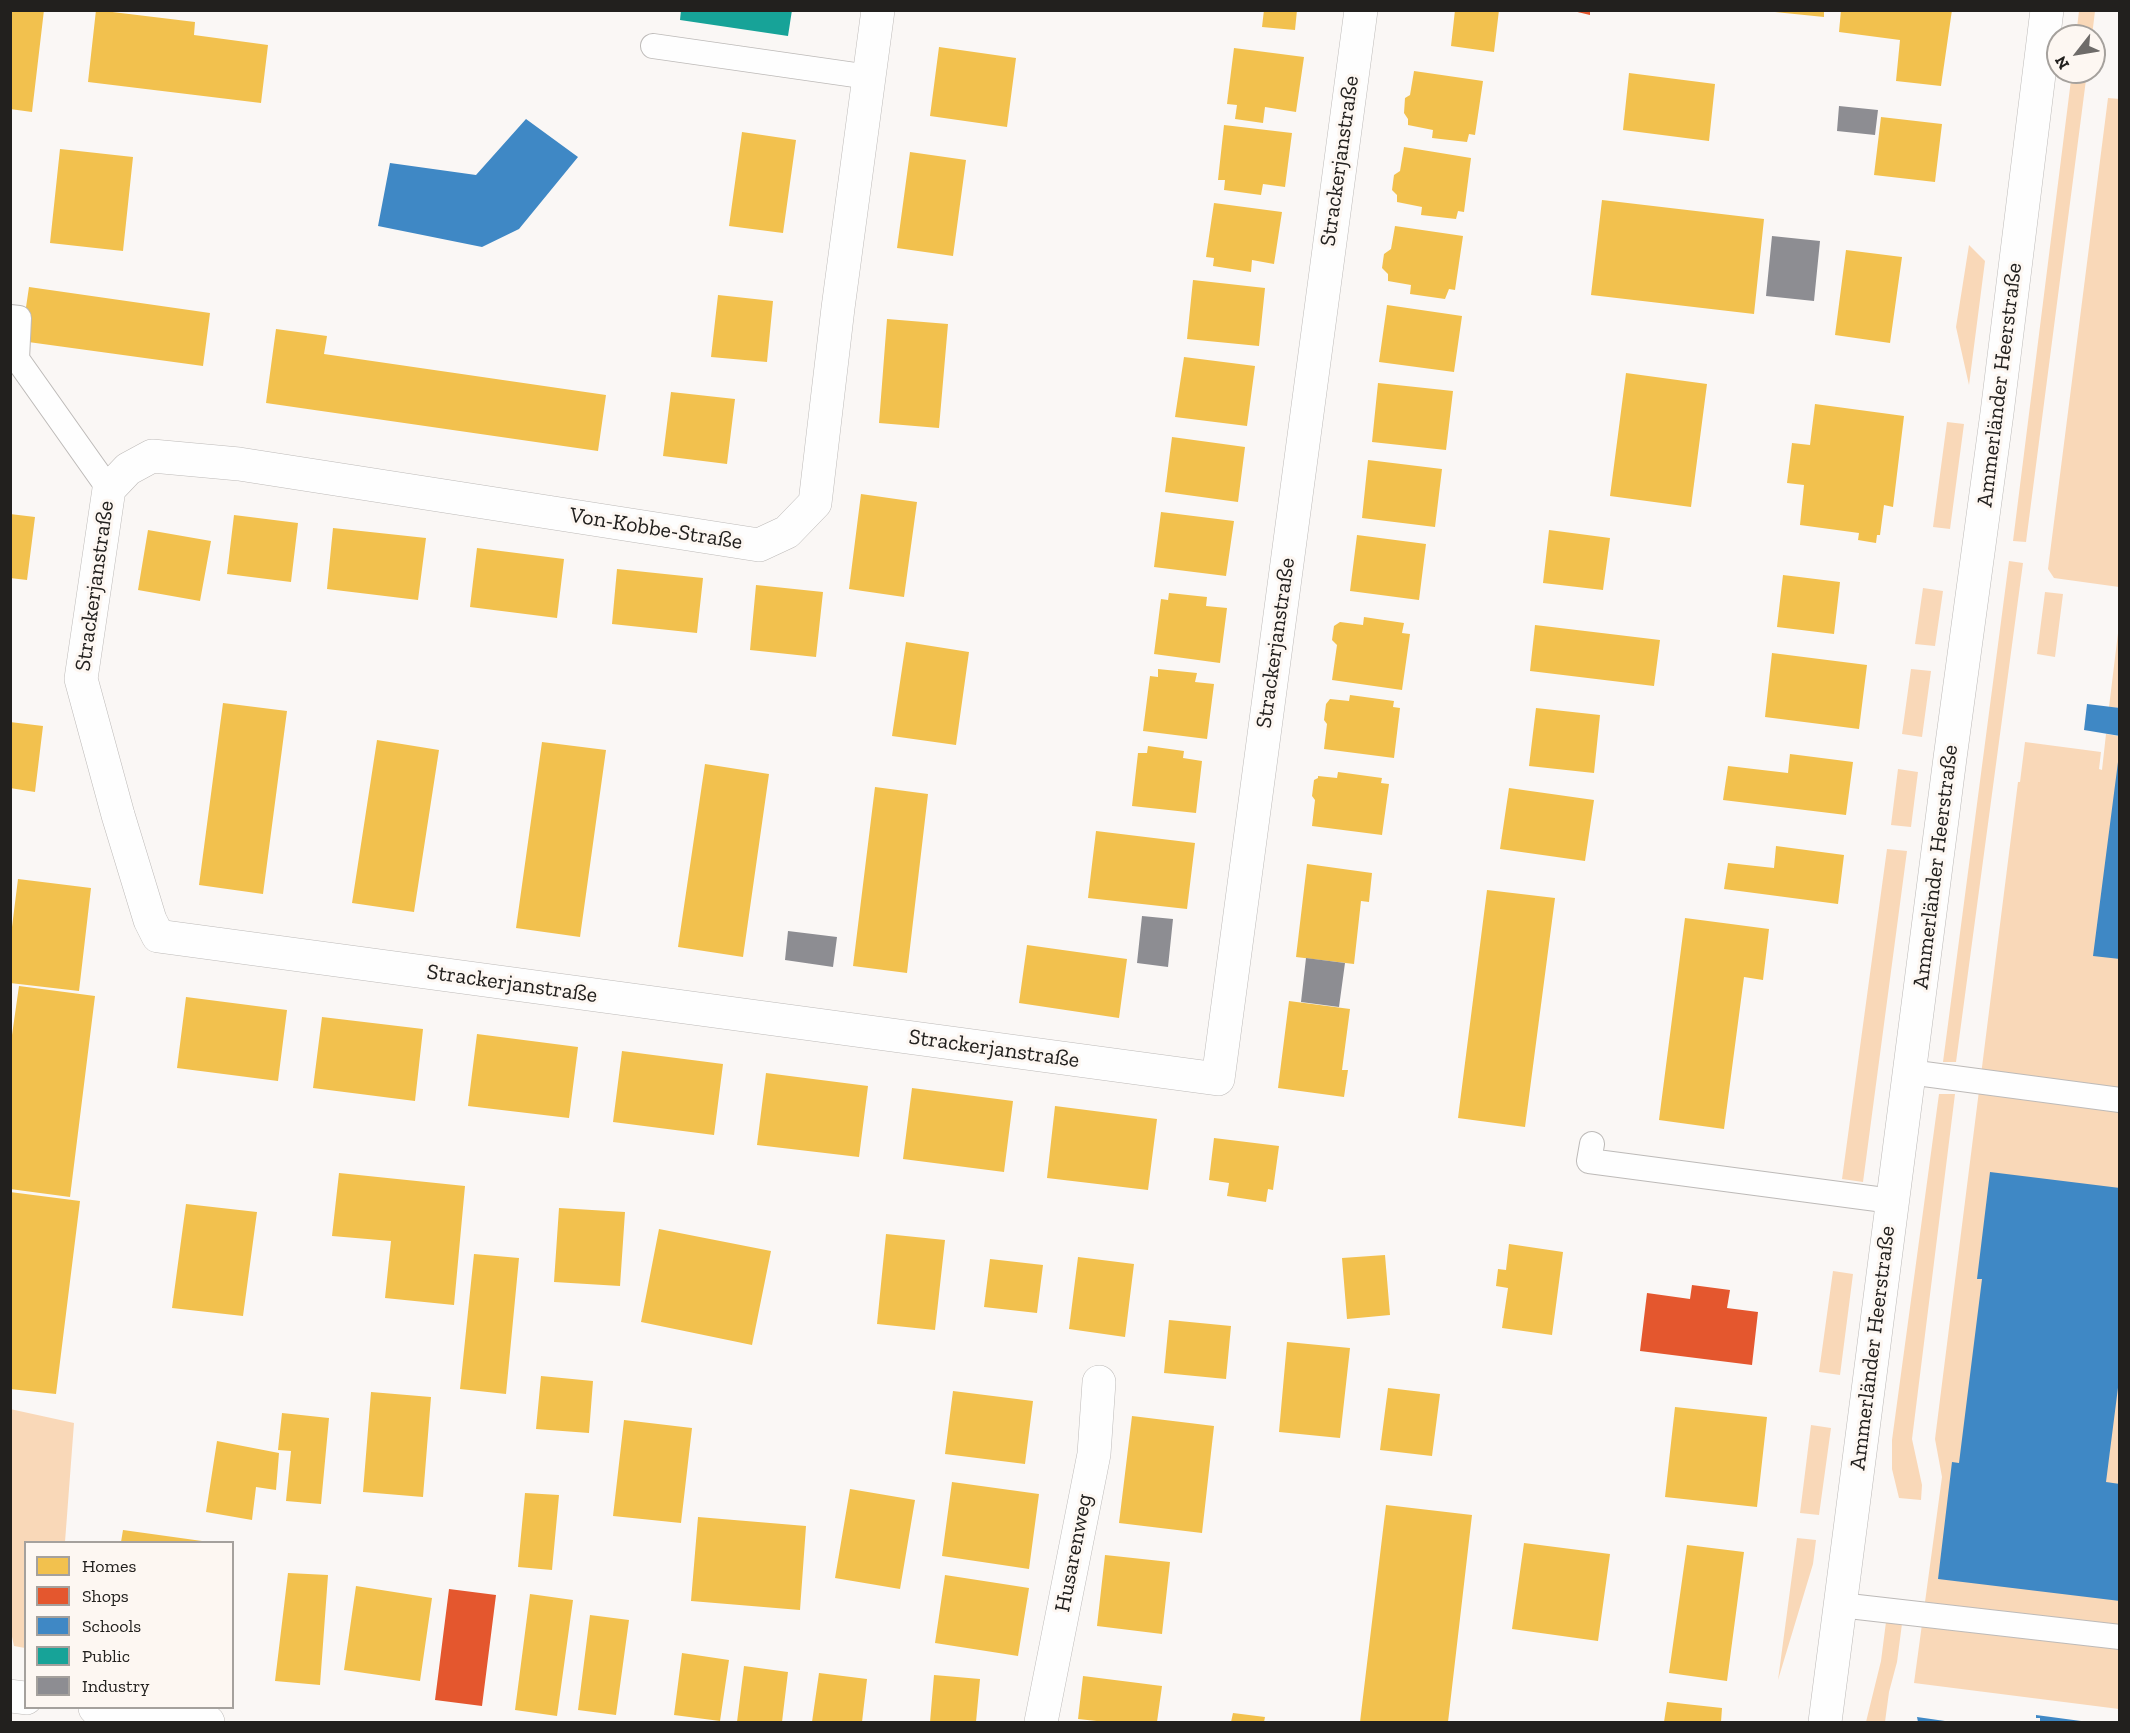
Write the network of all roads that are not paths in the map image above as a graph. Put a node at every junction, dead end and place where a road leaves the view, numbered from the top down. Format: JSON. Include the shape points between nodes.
{"nodes":[{"id":1,"x":878,"y":10,"type":"edge"},
{"id":2,"x":1361,"y":10,"type":"edge"},
{"id":3,"x":2047,"y":10,"type":"edge"},
{"id":4,"x":653,"y":46,"type":"dead end"},
{"id":5,"x":869,"y":77,"type":"junction"},
{"id":6,"x":10,"y":317,"type":"edge"},
{"id":7,"x":109,"y":489,"type":"junction"},
{"id":8,"x":1909,"y":1072,"type":"junction"},
{"id":9,"x":2120,"y":1100,"type":"edge"},
{"id":10,"x":1592,"y":1144,"type":"dead end"},
{"id":11,"x":1892,"y":1201,"type":"junction"},
{"id":12,"x":1099,"y":1382,"type":"dead end"},
{"id":13,"x":1840,"y":1605,"type":"junction"},
{"id":14,"x":2120,"y":1637,"type":"edge"},
{"id":15,"x":109,"y":1709,"type":"edge"},
{"id":16,"x":208,"y":1722,"type":"edge"},
{"id":17,"x":1041,"y":1722,"type":"edge"},
{"id":18,"x":1825,"y":1722,"type":"edge"}],
"edges":[{"from":1,"to":5,"type":"street","name":"Von-Kobbe-Straße"},
{"from":2,"to":7,"type":"street","name":"Strackerjanstraße","via":[[1218,1079],[158,936],[150,920],[81,678]]},
{"from":3,"to":8,"type":"street","name":"Ammerländer Heerstraße"},
{"from":4,"to":5,"type":"lane"},
{"from":5,"to":7,"type":"street","name":"Von-Kobbe-Straße","via":[[814,503],[788,532],[759,545],[239,464],[152,456],[128,469]]},
{"from":6,"to":7,"type":"lane","via":[[19,318],[17,359]]},
{"from":8,"to":9,"type":"lane"},
{"from":8,"to":11,"type":"street","name":"Ammerländer Heerstraße"},
{"from":10,"to":11,"type":"lane","via":[[1589,1161]]},
{"from":11,"to":13,"type":"street","name":"Ammerländer Heerstraße"},
{"from":12,"to":17,"type":"street","name":"Husarenweg","via":[[1094,1454]]},
{"from":13,"to":14,"type":"lane"},
{"from":13,"to":18,"type":"street","name":"Ammerländer Heerstraße"},
{"from":15,"to":16,"type":"street"}]}
